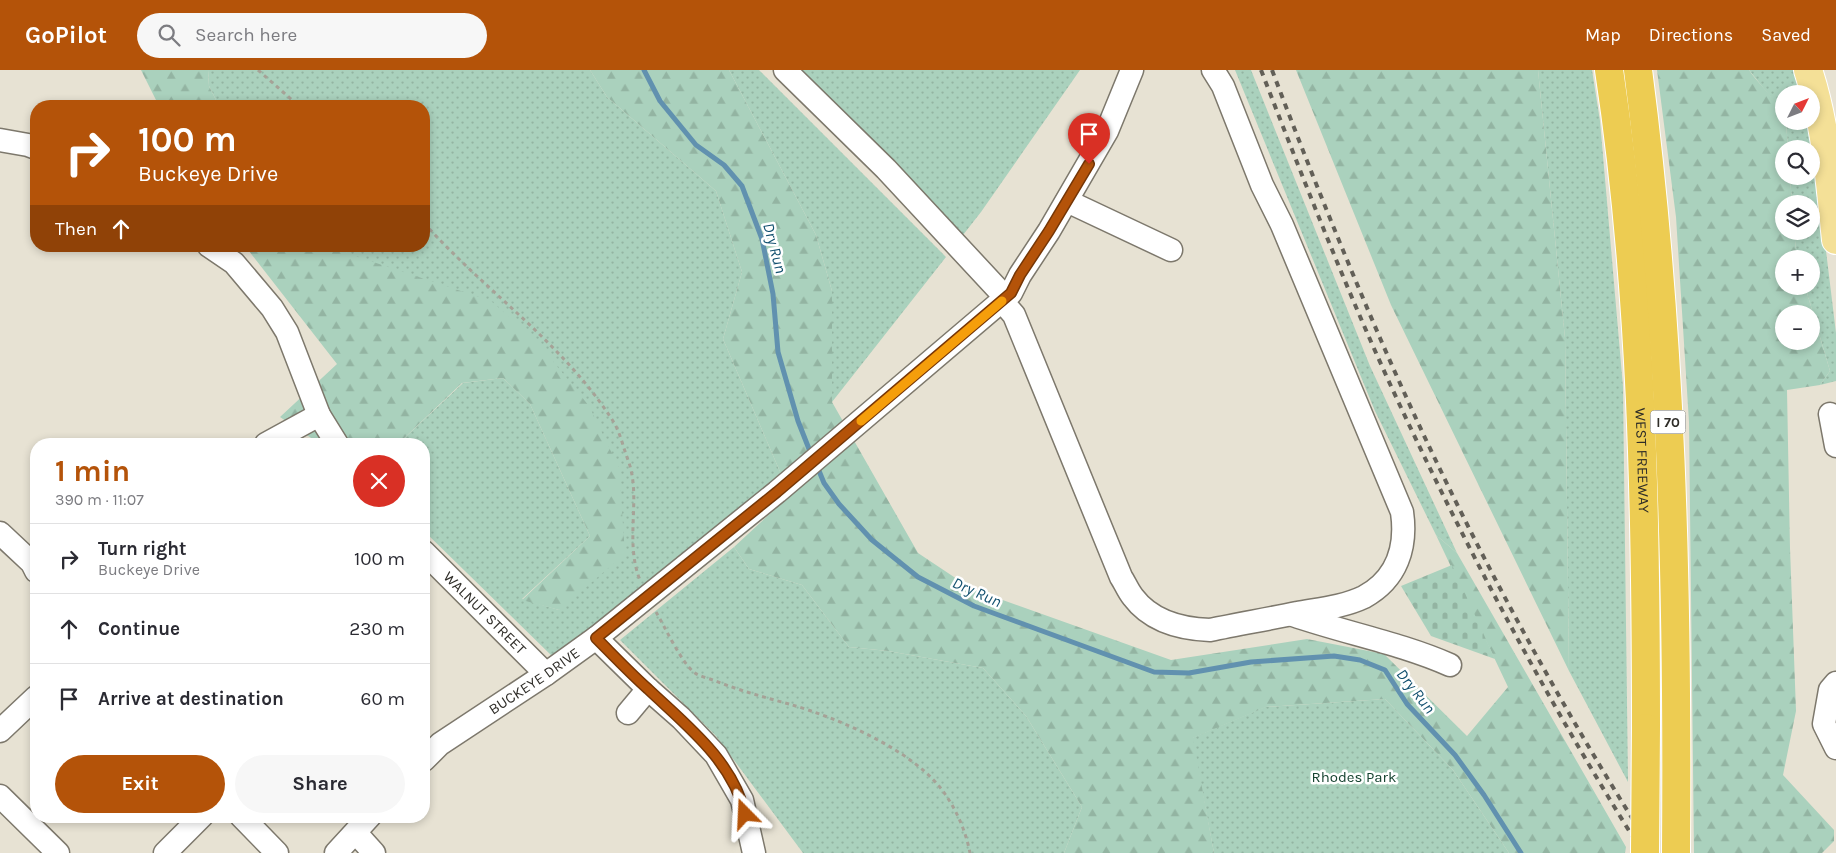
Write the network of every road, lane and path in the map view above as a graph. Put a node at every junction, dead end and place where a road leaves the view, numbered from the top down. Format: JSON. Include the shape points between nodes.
{"nodes":[{"id":1,"x":258,"y":70,"type":"edge"},
{"id":2,"x":785,"y":70,"type":"edge"},
{"id":3,"x":1132,"y":70,"type":"edge"},
{"id":4,"x":1213,"y":70,"type":"edge"},
{"id":5,"x":1609,"y":70,"type":"edge"},
{"id":6,"x":1638,"y":70,"type":"edge"},
{"id":7,"x":1808,"y":70,"type":"edge"},
{"id":8,"x":293,"y":100,"type":"edge"},
{"id":9,"x":0,"y":140,"type":"edge"},
{"id":10,"x":30,"y":146,"type":"edge"},
{"id":11,"x":1831,"y":148,"type":"edge"},
{"id":12,"x":1067,"y":201,"type":"junction"},
{"id":13,"x":1836,"y":240,"type":"edge"},
{"id":14,"x":1171,"y":250,"type":"dead end"},
{"id":15,"x":218,"y":252,"type":"edge"},
{"id":16,"x":1006,"y":297,"type":"junction"},
{"id":17,"x":1830,"y":414,"type":"dead end"},
{"id":18,"x":319,"y":415,"type":"junction"},
{"id":19,"x":277,"y":438,"type":"edge"},
{"id":20,"x":333,"y":438,"type":"edge"},
{"id":21,"x":1836,"y":446,"type":"edge"},
{"id":22,"x":0,"y":534,"type":"edge"},
{"id":23,"x":430,"y":561,"type":"edge"},
{"id":24,"x":30,"y":562,"type":"edge"},
{"id":25,"x":1292,"y":614,"type":"junction"},
{"id":26,"x":596,"y":638,"type":"junction"},
{"id":27,"x":1450,"y":666,"type":"dead end"},
{"id":28,"x":546,"y":674,"type":"junction"},
{"id":29,"x":1836,"y":683,"type":"edge"},
{"id":30,"x":648,"y":689,"type":"junction"},
{"id":31,"x":30,"y":703,"type":"edge"},
{"id":32,"x":628,"y":713,"type":"dead end"},
{"id":33,"x":0,"y":731,"type":"edge"},
{"id":34,"x":1836,"y":748,"type":"edge"},
{"id":35,"x":430,"y":754,"type":"edge"},
{"id":36,"x":0,"y":796,"type":"edge"},
{"id":37,"x":195,"y":823,"type":"edge"},
{"id":38,"x":248,"y":823,"type":"edge"},
{"id":39,"x":364,"y":823,"type":"edge"},
{"id":40,"x":356,"y":833,"type":"junction"},
{"id":41,"x":58,"y":853,"type":"edge"},
{"id":42,"x":165,"y":853,"type":"edge"},
{"id":43,"x":277,"y":853,"type":"edge"},
{"id":44,"x":336,"y":853,"type":"edge"},
{"id":45,"x":374,"y":853,"type":"edge"},
{"id":46,"x":754,"y":853,"type":"edge"},
{"id":47,"x":1645,"y":853,"type":"edge"},
{"id":48,"x":1676,"y":853,"type":"edge"}],
"edges":[{"from":1,"to":8,"type":"path"},
{"from":2,"to":16,"type":"lane","via":[[886,169]]},
{"from":3,"to":12,"type":"lane","via":[[1107,131]]},
{"from":4,"to":25,"type":"lane","via":[[1223,86],[1402,512],[1402,550],[1395,568],[1382,585],[1364,597],[1341,605]]},
{"from":5,"to":47,"type":"highway","name":"WEST FREEWAY","number":"I 70","bridge":true,"via":[[1635,315],[1645,529]]},
{"from":6,"to":48,"type":"highway","name":"WEST FREEWAY","number":"I 70","via":[[1660,285],[1673,503]]},
{"from":7,"to":11,"type":"main road"},
{"from":9,"to":10,"type":"lane"},
{"from":11,"to":13,"type":"main road"},
{"from":12,"to":14,"type":"lane"},
{"from":12,"to":16,"type":"lane"},
{"from":15,"to":18,"type":"lane","via":[[234,263],[272,308],[287,332]]},
{"from":16,"to":25,"type":"lane","via":[[1121,577],[1133,598],[1167,622],[1188,629],[1210,630]]},
{"from":16,"to":26,"type":"lane","name":"BUCKEYE DRIVE","via":[[777,492]]},
{"from":17,"to":21,"type":"lane"},
{"from":18,"to":19,"type":"lane"},
{"from":18,"to":20,"type":"lane"},
{"from":22,"to":24,"type":"lane"},
{"from":23,"to":28,"type":"lane","name":"WALNUT STREET"},
{"from":25,"to":27,"type":"lane","via":[[1427,655]]},
{"from":26,"to":28,"type":"lane","name":"BUCKEYE DRIVE"},
{"from":26,"to":30,"type":"lane"},
{"from":28,"to":35,"type":"lane","name":"BUCKEYE DRIVE","via":[[455,733]]},
{"from":29,"to":34,"type":"lane","via":[[1830,690],[1824,724]]},
{"from":30,"to":32,"type":"lane"},
{"from":30,"to":46,"type":"lane","via":[[716,755],[742,800]]},
{"from":31,"to":33,"type":"lane"},
{"from":36,"to":41,"type":"lane"},
{"from":37,"to":42,"type":"lane"},
{"from":38,"to":43,"type":"lane"},
{"from":39,"to":40,"type":"lane"},
{"from":40,"to":44,"type":"lane"},
{"from":40,"to":45,"type":"lane"}]}
